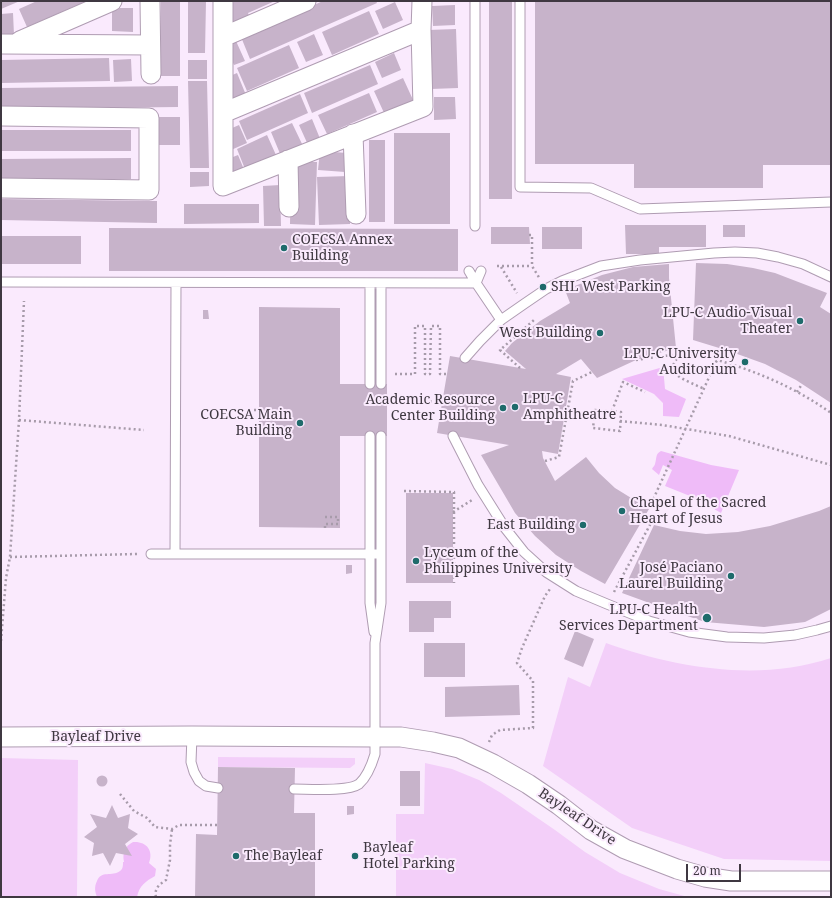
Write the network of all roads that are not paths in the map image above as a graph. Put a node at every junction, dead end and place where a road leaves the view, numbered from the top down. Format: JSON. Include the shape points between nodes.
{"nodes":[{"id":1,"x":112,"y":1,"type":"edge"},
{"id":2,"x":150,"y":1,"type":"edge"},
{"id":3,"x":222,"y":1,"type":"edge"},
{"id":4,"x":306,"y":1,"type":"edge"},
{"id":5,"x":422,"y":1,"type":"edge"},
{"id":6,"x":475,"y":1,"type":"edge"},
{"id":7,"x":520,"y":1,"type":"edge"},
{"id":8,"x":421,"y":30,"type":"junction"},
{"id":9,"x":222,"y":37,"type":"junction"},
{"id":10,"x":7,"y":44,"type":"edge"},
{"id":11,"x":150,"y":45,"type":"junction"},
{"id":12,"x":151,"y":74,"type":"dead end"},
{"id":13,"x":223,"y":113,"type":"junction"},
{"id":14,"x":1,"y":116,"type":"edge"},
{"id":15,"x":353,"y":134,"type":"junction"},
{"id":16,"x":288,"y":160,"type":"junction"},
{"id":17,"x":1,"y":188,"type":"edge"},
{"id":18,"x":831,"y":202,"type":"edge"},
{"id":19,"x":289,"y":207,"type":"dead end"},
{"id":20,"x":356,"y":214,"type":"dead end"},
{"id":21,"x":475,"y":228,"type":"dead end"},
{"id":22,"x":469,"y":271,"type":"dead end"},
{"id":23,"x":482,"y":271,"type":"dead end"},
{"id":24,"x":831,"y":277,"type":"edge"},
{"id":25,"x":1,"y":282,"type":"edge"},
{"id":26,"x":176,"y":283,"type":"junction"},
{"id":27,"x":370,"y":283,"type":"junction"},
{"id":28,"x":381,"y":283,"type":"junction"},
{"id":29,"x":476,"y":283,"type":"junction"},
{"id":30,"x":501,"y":320,"type":"junction"},
{"id":31,"x":465,"y":358,"type":"dead end"},
{"id":32,"x":370,"y":384,"type":"dead end"},
{"id":33,"x":381,"y":384,"type":"dead end"},
{"id":34,"x":370,"y":436,"type":"dead end"},
{"id":35,"x":381,"y":436,"type":"dead end"},
{"id":36,"x":453,"y":436,"type":"dead end"},
{"id":37,"x":151,"y":554,"type":"road end"},
{"id":38,"x":175,"y":554,"type":"junction"},
{"id":39,"x":370,"y":554,"type":"junction"},
{"id":40,"x":381,"y":554,"type":"junction"},
{"id":41,"x":831,"y":626,"type":"edge"},
{"id":42,"x":375,"y":643,"type":"junction"},
{"id":43,"x":192,"y":736,"type":"junction"},
{"id":44,"x":1,"y":737,"type":"edge"},
{"id":45,"x":375,"y":737,"type":"junction"},
{"id":46,"x":218,"y":788,"type":"dead end"},
{"id":47,"x":294,"y":789,"type":"dead end"},
{"id":48,"x":831,"y":881,"type":"edge"}],
"edges":[{"from":1,"to":10,"type":"street"},
{"from":2,"to":11,"type":"street"},
{"from":3,"to":9,"type":"street"},
{"from":4,"to":9,"type":"street"},
{"from":5,"to":8,"type":"street"},
{"from":6,"to":21,"type":"lane"},
{"from":7,"to":18,"type":"lane","via":[[520,187],[591,188],[640,208]]},
{"from":8,"to":13,"type":"street"},
{"from":8,"to":15,"type":"street","via":[[423,106]]},
{"from":9,"to":13,"type":"street"},
{"from":10,"to":11,"type":"street"},
{"from":11,"to":12,"type":"street"},
{"from":13,"to":16,"type":"street","via":[[223,186]]},
{"from":14,"to":17,"type":"street","via":[[149,118],[149,190]]},
{"from":15,"to":16,"type":"street"},
{"from":15,"to":20,"type":"street"},
{"from":16,"to":19,"type":"street"},
{"from":22,"to":29,"type":"lane"},
{"from":23,"to":29,"type":"lane"},
{"from":24,"to":30,"type":"lane","via":[[803,264],[757,253],[735,252],[640,260],[601,266],[562,281]]},
{"from":25,"to":26,"type":"lane"},
{"from":26,"to":27,"type":"lane"},
{"from":26,"to":38,"type":"lane"},
{"from":27,"to":28,"type":"lane"},
{"from":27,"to":32,"type":"lane"},
{"from":28,"to":29,"type":"lane"},
{"from":28,"to":33,"type":"lane"},
{"from":29,"to":30,"type":"lane"},
{"from":30,"to":31,"type":"lane"},
{"from":34,"to":39,"type":"lane"},
{"from":35,"to":40,"type":"lane"},
{"from":36,"to":41,"type":"lane","via":[[478,485],[505,528],[524,552],[546,572],[576,590],[648,621],[690,632],[764,638],[795,635]]},
{"from":37,"to":38,"type":"lane"},
{"from":38,"to":39,"type":"lane"},
{"from":39,"to":40,"type":"lane"},
{"from":39,"to":42,"type":"lane","via":[[370,603]]},
{"from":40,"to":42,"type":"lane","via":[[381,603]]},
{"from":42,"to":45,"type":"lane"},
{"from":43,"to":44,"type":"street","name":"Bayleaf Drive"},
{"from":43,"to":45,"type":"street","name":"Bayleaf Drive"},
{"from":43,"to":46,"type":"lane","via":[[191,762],[194,772],[199,781],[206,786]]},
{"from":45,"to":47,"type":"lane","via":[[375,754],[370,770],[359,784],[341,789]]},
{"from":45,"to":48,"type":"street","name":"Bayleaf Drive","via":[[433,742],[459,748],[528,784],[591,830],[625,849],[677,869],[731,881]]}]}
